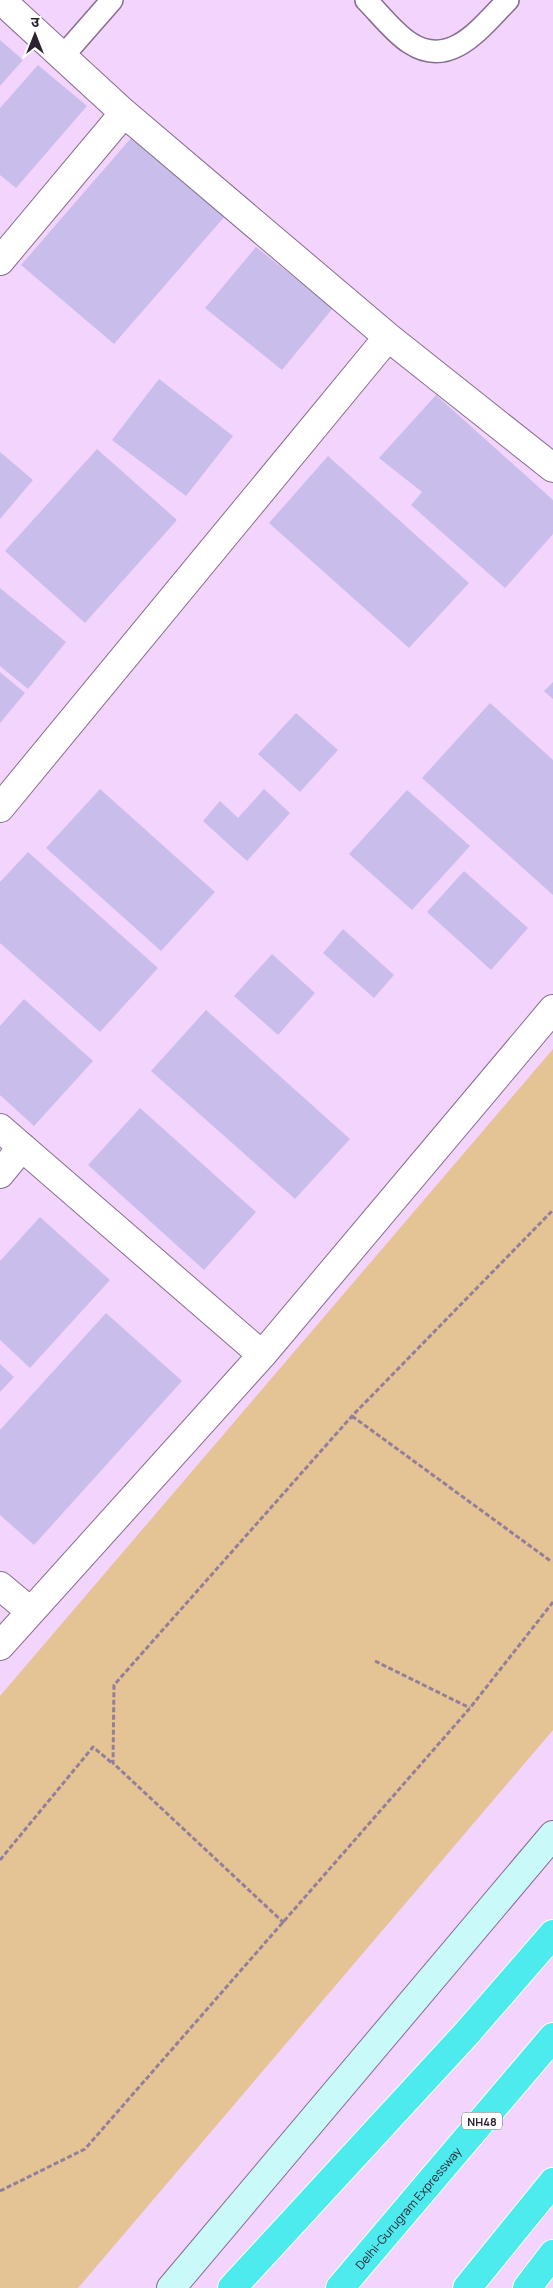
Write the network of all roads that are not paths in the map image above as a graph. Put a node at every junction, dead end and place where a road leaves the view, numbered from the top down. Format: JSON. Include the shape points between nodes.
{"nodes":[{"id":1,"x":1,"y":0,"type":"edge"},
{"id":2,"x":112,"y":0,"type":"edge"},
{"id":3,"x":366,"y":0,"type":"edge"},
{"id":4,"x":508,"y":0,"type":"edge"},
{"id":5,"x":63,"y":56,"type":"junction"},
{"id":6,"x":124,"y":113,"type":"junction"},
{"id":7,"x":0,"y":261,"type":"edge"},
{"id":8,"x":388,"y":337,"type":"junction"},
{"id":9,"x":553,"y":468,"type":"edge"},
{"id":10,"x":0,"y":808,"type":"edge"},
{"id":11,"x":553,"y":1009,"type":"edge"},
{"id":12,"x":0,"y":1128,"type":"edge"},
{"id":13,"x":22,"y":1147,"type":"junction"},
{"id":14,"x":0,"y":1174,"type":"edge"},
{"id":15,"x":262,"y":1355,"type":"junction"},
{"id":16,"x":0,"y":1586,"type":"edge"},
{"id":17,"x":30,"y":1611,"type":"junction"},
{"id":18,"x":0,"y":1646,"type":"edge"},
{"id":19,"x":553,"y":1835,"type":"edge"},
{"id":20,"x":553,"y":1934,"type":"edge"},
{"id":21,"x":553,"y":2038,"type":"edge"},
{"id":22,"x":553,"y":2182,"type":"edge"},
{"id":23,"x":553,"y":2254,"type":"edge"},
{"id":24,"x":171,"y":2288,"type":"edge"},
{"id":25,"x":232,"y":2288,"type":"edge"},
{"id":26,"x":340,"y":2288,"type":"edge"},
{"id":27,"x":467,"y":2288,"type":"edge"},
{"id":28,"x":527,"y":2288,"type":"edge"}],
"edges":[{"from":1,"to":5,"type":"street"},
{"from":2,"to":5,"type":"lane"},
{"from":3,"to":4,"type":"lane","via":[[410,43],[428,50],[448,52],[463,44]]},
{"from":5,"to":6,"type":"street"},
{"from":6,"to":7,"type":"street"},
{"from":6,"to":8,"type":"street"},
{"from":8,"to":9,"type":"street"},
{"from":8,"to":10,"type":"street"},
{"from":11,"to":15,"type":"street"},
{"from":12,"to":13,"type":"street"},
{"from":13,"to":14,"type":"street"},
{"from":13,"to":15,"type":"street"},
{"from":15,"to":17,"type":"street"},
{"from":16,"to":17,"type":"street"},
{"from":17,"to":18,"type":"street"},
{"from":19,"to":24,"type":"main road"},
{"from":20,"to":25,"type":"highway","via":[[467,2033]]},
{"from":21,"to":26,"type":"highway","name":"Delhi-Gurugram Expressway","number":"NH48"},
{"from":22,"to":27,"type":"highway"},
{"from":23,"to":28,"type":"highway"}]}
